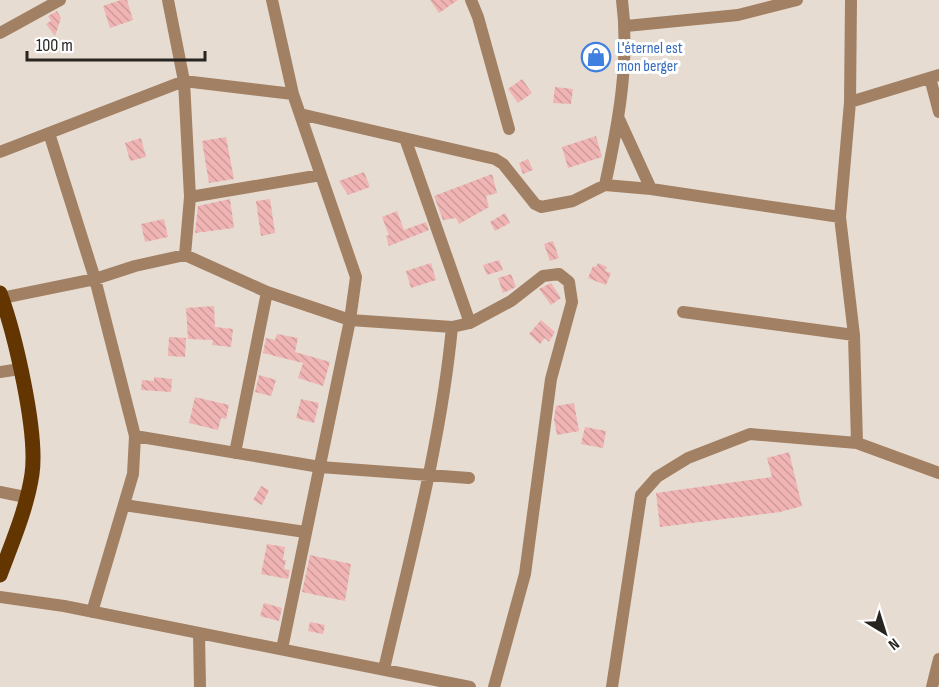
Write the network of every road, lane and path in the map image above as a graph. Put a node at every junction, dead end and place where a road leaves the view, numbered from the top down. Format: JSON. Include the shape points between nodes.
{"nodes":[{"id":1,"x":60,"y":0,"type":"edge"},
{"id":2,"x":168,"y":0,"type":"edge"},
{"id":3,"x":272,"y":0,"type":"edge"},
{"id":4,"x":471,"y":0,"type":"edge"},
{"id":5,"x":622,"y":0,"type":"edge"},
{"id":6,"x":796,"y":0,"type":"edge"},
{"id":7,"x":851,"y":0,"type":"edge"},
{"id":8,"x":626,"y":26,"type":"junction"},
{"id":9,"x":0,"y":33,"type":"edge"},
{"id":10,"x":934,"y":76,"type":"edge"},
{"id":11,"x":184,"y":81,"type":"junction"},
{"id":12,"x":293,"y":94,"type":"junction"},
{"id":13,"x":850,"y":102,"type":"junction"},
{"id":14,"x":939,"y":112,"type":"edge"},
{"id":15,"x":300,"y":114,"type":"junction"},
{"id":16,"x":619,"y":119,"type":"junction"},
{"id":17,"x":509,"y":129,"type":"dead end"},
{"id":18,"x":50,"y":133,"type":"junction"},
{"id":19,"x":406,"y":141,"type":"junction"},
{"id":20,"x":0,"y":153,"type":"edge"},
{"id":21,"x":321,"y":175,"type":"junction"},
{"id":22,"x":605,"y":185,"type":"junction"},
{"id":23,"x":651,"y":189,"type":"junction"},
{"id":24,"x":190,"y":197,"type":"junction"},
{"id":25,"x":840,"y":217,"type":"junction"},
{"id":26,"x":185,"y":255,"type":"junction"},
{"id":27,"x":95,"y":279,"type":"junction"},
{"id":28,"x":267,"y":292,"type":"junction"},
{"id":29,"x":1,"y":295,"type":"edge"},
{"id":30,"x":684,"y":312,"type":"dead end"},
{"id":31,"x":350,"y":321,"type":"junction"},
{"id":32,"x":470,"y":323,"type":"junction"},
{"id":33,"x":452,"y":327,"type":"junction"},
{"id":34,"x":854,"y":335,"type":"junction"},
{"id":35,"x":20,"y":369,"type":"junction"},
{"id":36,"x":0,"y":372,"type":"edge"},
{"id":37,"x":135,"y":436,"type":"junction"},
{"id":38,"x":857,"y":443,"type":"junction"},
{"id":39,"x":235,"y":453,"type":"junction"},
{"id":40,"x":320,"y":467,"type":"junction"},
{"id":41,"x":939,"y":473,"type":"edge"},
{"id":42,"x":428,"y":475,"type":"junction"},
{"id":43,"x":469,"y":478,"type":"dead end"},
{"id":44,"x":0,"y":492,"type":"edge"},
{"id":45,"x":25,"y":497,"type":"junction"},
{"id":46,"x":124,"y":505,"type":"junction"},
{"id":47,"x":305,"y":532,"type":"junction"},
{"id":48,"x":0,"y":575,"type":"edge"},
{"id":49,"x":0,"y":597,"type":"edge"},
{"id":50,"x":92,"y":612,"type":"junction"},
{"id":51,"x":199,"y":634,"type":"junction"},
{"id":52,"x":282,"y":649,"type":"junction"},
{"id":53,"x":939,"y":659,"type":"edge"},
{"id":54,"x":384,"y":669,"type":"junction"},
{"id":55,"x":200,"y":687,"type":"edge"},
{"id":56,"x":470,"y":687,"type":"edge"},
{"id":57,"x":494,"y":687,"type":"edge"},
{"id":58,"x":612,"y":687,"type":"edge"},
{"id":59,"x":932,"y":687,"type":"edge"}],
"edges":[{"from":1,"to":9,"type":"street"},
{"from":2,"to":11,"type":"street"},
{"from":3,"to":12,"type":"street"},
{"from":4,"to":17,"type":"street"},
{"from":5,"to":8,"type":"street"},
{"from":6,"to":8,"type":"street","via":[[738,15]]},
{"from":7,"to":13,"type":"street"},
{"from":8,"to":16,"type":"street"},
{"from":10,"to":13,"type":"street"},
{"from":10,"to":14,"type":"street"},
{"from":11,"to":12,"type":"street"},
{"from":11,"to":18,"type":"street"},
{"from":11,"to":24,"type":"street"},
{"from":12,"to":15,"type":"street"},
{"from":13,"to":25,"type":"street"},
{"from":15,"to":19,"type":"street"},
{"from":15,"to":21,"type":"street"},
{"from":16,"to":22,"type":"street"},
{"from":16,"to":23,"type":"street"},
{"from":18,"to":20,"type":"street"},
{"from":18,"to":27,"type":"street"},
{"from":19,"to":22,"type":"street","via":[[495,159],[541,207],[573,201]]},
{"from":19,"to":32,"type":"street"},
{"from":21,"to":24,"type":"street"},
{"from":21,"to":31,"type":"street","via":[[356,277]]},
{"from":22,"to":23,"type":"street"},
{"from":23,"to":25,"type":"street"},
{"from":24,"to":26,"type":"street"},
{"from":25,"to":34,"type":"street"},
{"from":26,"to":27,"type":"street"},
{"from":26,"to":28,"type":"street"},
{"from":27,"to":29,"type":"street"},
{"from":27,"to":37,"type":"street"},
{"from":28,"to":31,"type":"street"},
{"from":28,"to":39,"type":"street"},
{"from":29,"to":35,"type":"main road"},
{"from":30,"to":34,"type":"street"},
{"from":31,"to":33,"type":"street"},
{"from":31,"to":40,"type":"street"},
{"from":32,"to":33,"type":"street"},
{"from":32,"to":57,"type":"street","via":[[511,301],[543,276],[559,274],[568,282],[572,302],[551,379],[525,574]]},
{"from":33,"to":42,"type":"street"},
{"from":34,"to":38,"type":"street"},
{"from":35,"to":36,"type":"street"},
{"from":35,"to":45,"type":"main road","via":[[34,450]]},
{"from":37,"to":39,"type":"street"},
{"from":37,"to":46,"type":"street","via":[[133,474]]},
{"from":38,"to":41,"type":"street"},
{"from":38,"to":58,"type":"street","via":[[750,434],[688,458],[647,485],[640,495]]},
{"from":39,"to":40,"type":"street"},
{"from":40,"to":42,"type":"street"},
{"from":40,"to":47,"type":"street"},
{"from":42,"to":43,"type":"street"},
{"from":42,"to":54,"type":"street"},
{"from":44,"to":45,"type":"street"},
{"from":45,"to":48,"type":"main road"},
{"from":46,"to":47,"type":"street"},
{"from":46,"to":50,"type":"street"},
{"from":47,"to":52,"type":"street"},
{"from":49,"to":50,"type":"street"},
{"from":50,"to":51,"type":"street"},
{"from":51,"to":52,"type":"street"},
{"from":51,"to":55,"type":"street"},
{"from":52,"to":54,"type":"street"},
{"from":53,"to":59,"type":"street"},
{"from":54,"to":56,"type":"street"}]}
